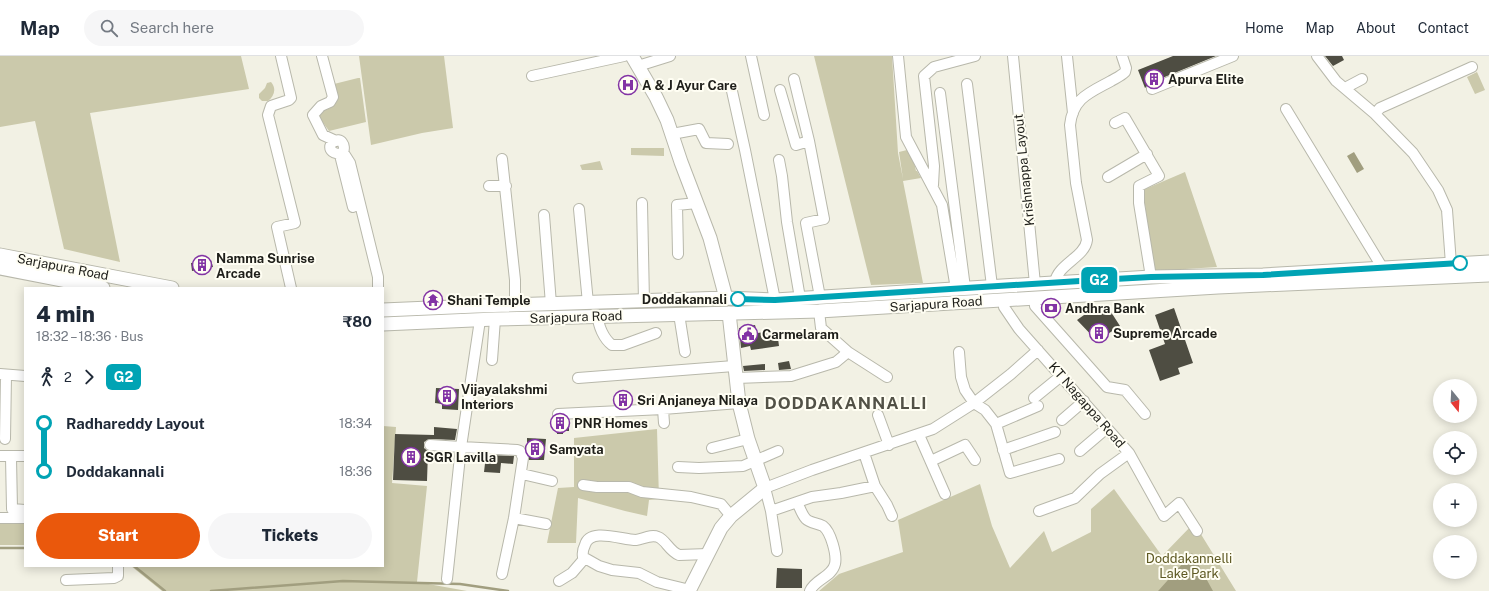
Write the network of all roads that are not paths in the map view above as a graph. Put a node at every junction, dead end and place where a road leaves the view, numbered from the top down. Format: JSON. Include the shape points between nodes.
{"nodes":[{"id":1,"x":281,"y":56,"type":"edge"},
{"id":2,"x":322,"y":56,"type":"edge"},
{"id":3,"x":624,"y":56,"type":"edge"},
{"id":4,"x":670,"y":56,"type":"edge"},
{"id":5,"x":751,"y":56,"type":"edge"},
{"id":6,"x":898,"y":56,"type":"edge"},
{"id":7,"x":975,"y":56,"type":"edge"},
{"id":8,"x":1013,"y":56,"type":"edge"},
{"id":9,"x":1067,"y":56,"type":"edge"},
{"id":10,"x":1122,"y":56,"type":"edge"},
{"id":11,"x":1233,"y":56,"type":"edge"},
{"id":12,"x":1318,"y":56,"type":"edge"},
{"id":13,"x":635,"y":61,"type":"edge"},
{"id":14,"x":1472,"y":67,"type":"dead end"},
{"id":15,"x":532,"y":76,"type":"dead end"},
{"id":16,"x":794,"y":79,"type":"dead end"},
{"id":17,"x":1362,"y":79,"type":"dead end"},
{"id":18,"x":967,"y":84,"type":"dead end"},
{"id":19,"x":1345,"y":88,"type":"junction"},
{"id":20,"x":1152,"y":89,"type":"dead end"},
{"id":21,"x":780,"y":90,"type":"dead end"},
{"id":22,"x":732,"y":91,"type":"dead end"},
{"id":23,"x":940,"y":93,"type":"dead end"},
{"id":24,"x":1286,"y":109,"type":"dead end"},
{"id":25,"x":1073,"y":113,"type":"junction"},
{"id":26,"x":1375,"y":114,"type":"junction"},
{"id":27,"x":764,"y":115,"type":"dead end"},
{"id":28,"x":1115,"y":123,"type":"dead end"},
{"id":29,"x":672,"y":134,"type":"junction"},
{"id":30,"x":809,"y":141,"type":"junction"},
{"id":31,"x":728,"y":144,"type":"dead end"},
{"id":32,"x":931,"y":148,"type":"junction"},
{"id":33,"x":912,"y":150,"type":"junction"},
{"id":34,"x":342,"y":153,"type":"junction"},
{"id":35,"x":1147,"y":154,"type":"junction"},
{"id":36,"x":502,"y":159,"type":"dead end"},
{"id":37,"x":779,"y":160,"type":"dead end"},
{"id":38,"x":1108,"y":177,"type":"dead end"},
{"id":39,"x":489,"y":186,"type":"dead end"},
{"id":40,"x":506,"y":186,"type":"junction"},
{"id":41,"x":933,"y":187,"type":"junction"},
{"id":42,"x":642,"y":203,"type":"dead end"},
{"id":43,"x":697,"y":203,"type":"junction"},
{"id":44,"x":579,"y":209,"type":"dead end"},
{"id":45,"x":544,"y":215,"type":"dead end"},
{"id":46,"x":678,"y":254,"type":"dead end"},
{"id":47,"x":0,"y":255,"type":"edge"},
{"id":48,"x":1489,"y":262,"type":"edge"},
{"id":49,"x":1452,"y":264,"type":"junction"},
{"id":50,"x":1382,"y":267,"type":"junction"},
{"id":51,"x":0,"y":268,"type":"edge"},
{"id":52,"x":1489,"y":275,"type":"edge"},
{"id":53,"x":1151,"y":277,"type":"junction"},
{"id":54,"x":1236,"y":281,"type":"junction"},
{"id":55,"x":1054,"y":282,"type":"junction"},
{"id":56,"x":1035,"y":284,"type":"junction"},
{"id":57,"x":992,"y":286,"type":"junction"},
{"id":58,"x":97,"y":287,"type":"edge"},
{"id":59,"x":167,"y":287,"type":"edge"},
{"id":60,"x":291,"y":287,"type":"edge"},
{"id":61,"x":372,"y":287,"type":"edge"},
{"id":62,"x":378,"y":287,"type":"edge"},
{"id":63,"x":960,"y":288,"type":"junction"},
{"id":64,"x":820,"y":297,"type":"junction"},
{"id":65,"x":1034,"y":297,"type":"junction"},
{"id":66,"x":726,"y":298,"type":"junction"},
{"id":67,"x":800,"y":298,"type":"junction"},
{"id":68,"x":1003,"y":299,"type":"junction"},
{"id":69,"x":775,"y":300,"type":"junction"},
{"id":70,"x":644,"y":302,"type":"junction"},
{"id":71,"x":588,"y":303,"type":"junction"},
{"id":72,"x":550,"y":304,"type":"junction"},
{"id":73,"x":515,"y":305,"type":"junction"},
{"id":74,"x":384,"y":310,"type":"edge"},
{"id":75,"x":819,"y":311,"type":"junction"},
{"id":76,"x":729,"y":313,"type":"junction"},
{"id":77,"x":679,"y":314,"type":"junction"},
{"id":78,"x":598,"y":316,"type":"junction"},
{"id":79,"x":496,"y":319,"type":"junction"},
{"id":80,"x":480,"y":320,"type":"junction"},
{"id":81,"x":384,"y":324,"type":"edge"},
{"id":82,"x":656,"y":333,"type":"dead end"},
{"id":83,"x":1038,"y":350,"type":"junction"},
{"id":84,"x":685,"y":352,"type":"dead end"},
{"id":85,"x":848,"y":352,"type":"junction"},
{"id":86,"x":959,"y":352,"type":"dead end"},
{"id":87,"x":492,"y":360,"type":"dead end"},
{"id":88,"x":735,"y":372,"type":"junction"},
{"id":89,"x":3,"y":374,"type":"edge"},
{"id":90,"x":24,"y":376,"type":"edge"},
{"id":91,"x":1061,"y":376,"type":"junction"},
{"id":92,"x":887,"y":377,"type":"dead end"},
{"id":93,"x":578,"y":378,"type":"dead end"},
{"id":94,"x":1084,"y":401,"type":"junction"},
{"id":95,"x":739,"y":403,"type":"junction"},
{"id":96,"x":974,"y":403,"type":"junction"},
{"id":97,"x":663,"y":409,"type":"junction"},
{"id":98,"x":558,"y":414,"type":"dead end"},
{"id":99,"x":1145,"y":414,"type":"dead end"},
{"id":100,"x":878,"y":415,"type":"dead end"},
{"id":101,"x":1062,"y":420,"type":"dead end"},
{"id":102,"x":664,"y":423,"type":"dead end"},
{"id":103,"x":996,"y":424,"type":"junction"},
{"id":104,"x":1107,"y":428,"type":"junction"},
{"id":105,"x":1055,"y":432,"type":"dead end"},
{"id":106,"x":919,"y":434,"type":"junction"},
{"id":107,"x":5,"y":439,"type":"dead end"},
{"id":108,"x":748,"y":439,"type":"junction"},
{"id":109,"x":430,"y":445,"type":"dead end"},
{"id":110,"x":889,"y":445,"type":"junction"},
{"id":111,"x":461,"y":447,"type":"junction"},
{"id":112,"x":712,"y":448,"type":"dead end"},
{"id":113,"x":1003,"y":450,"type":"junction"},
{"id":114,"x":778,"y":451,"type":"dead end"},
{"id":115,"x":1080,"y":451,"type":"dead end"},
{"id":116,"x":864,"y":453,"type":"junction"},
{"id":117,"x":1129,"y":454,"type":"junction"},
{"id":118,"x":0,"y":456,"type":"edge"},
{"id":119,"x":24,"y":456,"type":"edge"},
{"id":120,"x":11,"y":457,"type":"junction"},
{"id":121,"x":1059,"y":459,"type":"dead end"},
{"id":122,"x":975,"y":460,"type":"dead end"},
{"id":123,"x":755,"y":461,"type":"junction"},
{"id":124,"x":931,"y":461,"type":"junction"},
{"id":125,"x":678,"y":467,"type":"dead end"},
{"id":126,"x":522,"y":474,"type":"junction"},
{"id":127,"x":552,"y":481,"type":"dead end"},
{"id":128,"x":583,"y":485,"type":"dead end"},
{"id":129,"x":875,"y":486,"type":"junction"},
{"id":130,"x":765,"y":488,"type":"junction"},
{"id":131,"x":945,"y":494,"type":"dead end"},
{"id":132,"x":797,"y":502,"type":"junction"},
{"id":133,"x":24,"y":510,"type":"edge"},
{"id":134,"x":772,"y":511,"type":"junction"},
{"id":135,"x":1040,"y":511,"type":"dead end"},
{"id":136,"x":731,"y":516,"type":"junction"},
{"id":137,"x":892,"y":516,"type":"dead end"},
{"id":138,"x":0,"y":518,"type":"edge"},
{"id":139,"x":24,"y":518,"type":"edge"},
{"id":140,"x":514,"y":518,"type":"junction"},
{"id":141,"x":546,"y":524,"type":"dead end"},
{"id":142,"x":1197,"y":530,"type":"dead end"},
{"id":143,"x":776,"y":551,"type":"dead end"},
{"id":144,"x":708,"y":554,"type":"junction"},
{"id":145,"x":584,"y":559,"type":"junction"},
{"id":146,"x":118,"y":567,"type":"edge"},
{"id":147,"x":502,"y":574,"type":"dead end"},
{"id":148,"x":447,"y":579,"type":"dead end"},
{"id":149,"x":66,"y":580,"type":"dead end"},
{"id":150,"x":559,"y":581,"type":"dead end"},
{"id":151,"x":689,"y":591,"type":"edge"},
{"id":152,"x":810,"y":591,"type":"edge"}],
"edges":[{"from":1,"to":60,"type":"street","via":[[291,98],[271,106],[268,115],[295,223],[277,227]]},
{"from":2,"to":34,"type":"street","via":[[333,97],[313,115],[323,135],[336,141],[330,148],[332,152]]},
{"from":3,"to":15,"type":"street"},
{"from":4,"to":13,"type":"street"},
{"from":5,"to":27,"type":"street"},
{"from":6,"to":33,"type":"street","via":[[906,137]]},
{"from":7,"to":32,"type":"street","via":[[934,67],[924,76]]},
{"from":8,"to":56,"type":"street","name":"Krishnappa Layout"},
{"from":9,"to":25,"type":"street"},
{"from":10,"to":25,"type":"street","via":[[1126,68],[1123,74],[1084,96]]},
{"from":11,"to":20,"type":"street"},
{"from":12,"to":19,"type":"street","via":[[1329,74]]},
{"from":13,"to":29,"type":"main road","via":[[659,102]]},
{"from":14,"to":26,"type":"street","via":[[1380,108]]},
{"from":16,"to":30,"type":"street"},
{"from":17,"to":19,"type":"street"},
{"from":18,"to":57,"type":"street"},
{"from":19,"to":26,"type":"street"},
{"from":21,"to":30,"type":"street","via":[[796,144]]},
{"from":22,"to":69,"type":"street"},
{"from":23,"to":63,"type":"street"},
{"from":24,"to":50,"type":"street"},
{"from":25,"to":55,"type":"street","via":[[1070,126],[1076,183],[1087,240],[1084,248],[1057,275]]},
{"from":26,"to":49,"type":"street","via":[[1413,153],[1445,203]]},
{"from":28,"to":35,"type":"street","via":[[1125,118]]},
{"from":29,"to":31,"type":"street","via":[[699,128],[706,143]]},
{"from":29,"to":43,"type":"main road"},
{"from":30,"to":64,"type":"street","via":[[824,219],[806,223]]},
{"from":32,"to":33,"type":"street"},
{"from":32,"to":41,"type":"street","via":[[934,166]]},
{"from":33,"to":41,"type":"street"},
{"from":34,"to":61,"type":"street"},
{"from":34,"to":62,"type":"street","via":[[350,163],[378,277]]},
{"from":35,"to":38,"type":"street"},
{"from":35,"to":53,"type":"street","via":[[1159,176],[1139,186],[1139,203]]},
{"from":36,"to":40,"type":"street"},
{"from":37,"to":67,"type":"street"},
{"from":39,"to":40,"type":"street"},
{"from":40,"to":73,"type":"street"},
{"from":41,"to":63,"type":"street","via":[[943,208]]},
{"from":42,"to":70,"type":"street"},
{"from":43,"to":46,"type":"street","via":[[677,205]]},
{"from":43,"to":66,"type":"main road","via":[[710,238]]},
{"from":44,"to":71,"type":"street"},
{"from":45,"to":72,"type":"street"},
{"from":47,"to":59,"type":"main road","name":"Sarjapura Road"},
{"from":48,"to":49,"type":"main road","name":"Sarjapura Road"},
{"from":49,"to":50,"type":"main road","name":"Sarjapura Road"},
{"from":50,"to":54,"type":"main road","name":"Sarjapura Road"},
{"from":51,"to":58,"type":"main road","name":"Sarjapura Road"},
{"from":52,"to":54,"type":"main road","name":"Sarjapura Road"},
{"from":53,"to":54,"type":"main road","name":"Sarjapura Road"},
{"from":53,"to":55,"type":"main road","name":"Sarjapura Road"},
{"from":54,"to":65,"type":"main road","name":"Sarjapura Road"},
{"from":55,"to":56,"type":"main road","name":"Sarjapura Road"},
{"from":56,"to":57,"type":"main road","name":"Sarjapura Road"},
{"from":57,"to":63,"type":"main road","name":"Sarjapura Road"},
{"from":63,"to":64,"type":"main road","name":"Sarjapura Road"},
{"from":64,"to":67,"type":"main road","name":"Sarjapura Road"},
{"from":65,"to":68,"type":"main road","name":"Sarjapura Road"},
{"from":65,"to":99,"type":"street","via":[[1034,306],[1107,387],[1125,390]]},
{"from":66,"to":69,"type":"main road","name":"Sarjapura Road"},
{"from":66,"to":70,"type":"main road","name":"Sarjapura Road"},
{"from":67,"to":69,"type":"main road","name":"Sarjapura Road"},
{"from":68,"to":75,"type":"main road","name":"Sarjapura Road"},
{"from":68,"to":83,"type":"street","name":"KT Nagappa Road","via":[[1004,307],[1019,329]]},
{"from":70,"to":71,"type":"main road","name":"Sarjapura Road"},
{"from":71,"to":72,"type":"main road","name":"Sarjapura Road"},
{"from":72,"to":73,"type":"main road","name":"Sarjapura Road"},
{"from":73,"to":74,"type":"main road","name":"Sarjapura Road"},
{"from":75,"to":76,"type":"main road","name":"Sarjapura Road"},
{"from":75,"to":85,"type":"street","via":[[821,328]]},
{"from":76,"to":77,"type":"main road","name":"Sarjapura Road"},
{"from":76,"to":88,"type":"main road"},
{"from":77,"to":78,"type":"main road","name":"Sarjapura Road"},
{"from":77,"to":84,"type":"street"},
{"from":78,"to":79,"type":"main road","name":"Sarjapura Road"},
{"from":78,"to":82,"type":"street","via":[[603,334],[612,345],[623,345]]},
{"from":79,"to":80,"type":"main road","name":"Sarjapura Road"},
{"from":79,"to":87,"type":"street"},
{"from":80,"to":81,"type":"main road","name":"Sarjapura Road"},
{"from":80,"to":111,"type":"street"},
{"from":83,"to":91,"type":"street","name":"KT Nagappa Road"},
{"from":83,"to":96,"type":"street"},
{"from":85,"to":88,"type":"street","via":[[836,362],[791,376]]},
{"from":85,"to":92,"type":"street"},
{"from":86,"to":96,"type":"street","via":[[961,377],[965,390]]},
{"from":88,"to":93,"type":"street"},
{"from":88,"to":95,"type":"main road"},
{"from":89,"to":90,"type":"street"},
{"from":89,"to":107,"type":"street"},
{"from":91,"to":94,"type":"street","name":"KT Nagappa Road"},
{"from":91,"to":103,"type":"street","via":[[1036,402]]},
{"from":94,"to":101,"type":"street"},
{"from":94,"to":104,"type":"street","name":"KT Nagappa Road"},
{"from":95,"to":97,"type":"street"},
{"from":95,"to":108,"type":"main road"},
{"from":96,"to":103,"type":"street","via":[[985,410]]},
{"from":96,"to":106,"type":"street","via":[[933,429]]},
{"from":97,"to":98,"type":"street"},
{"from":97,"to":102,"type":"street"},
{"from":100,"to":110,"type":"street"},
{"from":103,"to":113,"type":"street"},
{"from":104,"to":115,"type":"street"},
{"from":104,"to":117,"type":"street","name":"KT Nagappa Road"},
{"from":105,"to":113,"type":"street"},
{"from":106,"to":110,"type":"street"},
{"from":106,"to":124,"type":"street"},
{"from":108,"to":112,"type":"street"},
{"from":108,"to":123,"type":"main road"},
{"from":109,"to":111,"type":"street"},
{"from":110,"to":116,"type":"street"},
{"from":111,"to":126,"type":"street","via":[[520,451],[523,458]]},
{"from":111,"to":148,"type":"street"},
{"from":113,"to":121,"type":"street","via":[[1010,473]]},
{"from":114,"to":123,"type":"street"},
{"from":116,"to":129,"type":"street"},
{"from":116,"to":130,"type":"street"},
{"from":117,"to":135,"type":"street","via":[[1100,474],[1075,498]]},
{"from":117,"to":142,"type":"street","name":"KT Nagappa Road","via":[[1164,516],[1179,503]]},
{"from":118,"to":120,"type":"street"},
{"from":119,"to":120,"type":"street"},
{"from":120,"to":133,"type":"street","via":[[12,509]]},
{"from":122,"to":124,"type":"street","via":[[965,445]]},
{"from":123,"to":125,"type":"street","via":[[743,466]]},
{"from":123,"to":130,"type":"main road"},
{"from":124,"to":131,"type":"street"},
{"from":126,"to":127,"type":"street"},
{"from":126,"to":140,"type":"street"},
{"from":128,"to":136,"type":"street","via":[[629,487],[642,492],[691,497],[721,504]]},
{"from":129,"to":132,"type":"street"},
{"from":129,"to":137,"type":"street"},
{"from":130,"to":134,"type":"street"},
{"from":130,"to":136,"type":"main road"},
{"from":132,"to":134,"type":"street"},
{"from":132,"to":152,"type":"street","via":[[804,517],[823,527],[832,543],[835,564],[832,571],[812,586]]},
{"from":134,"to":143,"type":"street"},
{"from":136,"to":144,"type":"main road","via":[[720,528]]},
{"from":138,"to":139,"type":"street"},
{"from":140,"to":141,"type":"street"},
{"from":140,"to":147,"type":"street"},
{"from":144,"to":145,"type":"street","via":[[679,555],[654,536],[636,540],[594,535],[586,541],[582,555]]},
{"from":144,"to":151,"type":"main road"},
{"from":145,"to":150,"type":"street"},
{"from":145,"to":151,"type":"street","via":[[612,570],[639,573],[657,582]]},
{"from":146,"to":149,"type":"street","via":[[118,576],[114,578]]}]}
